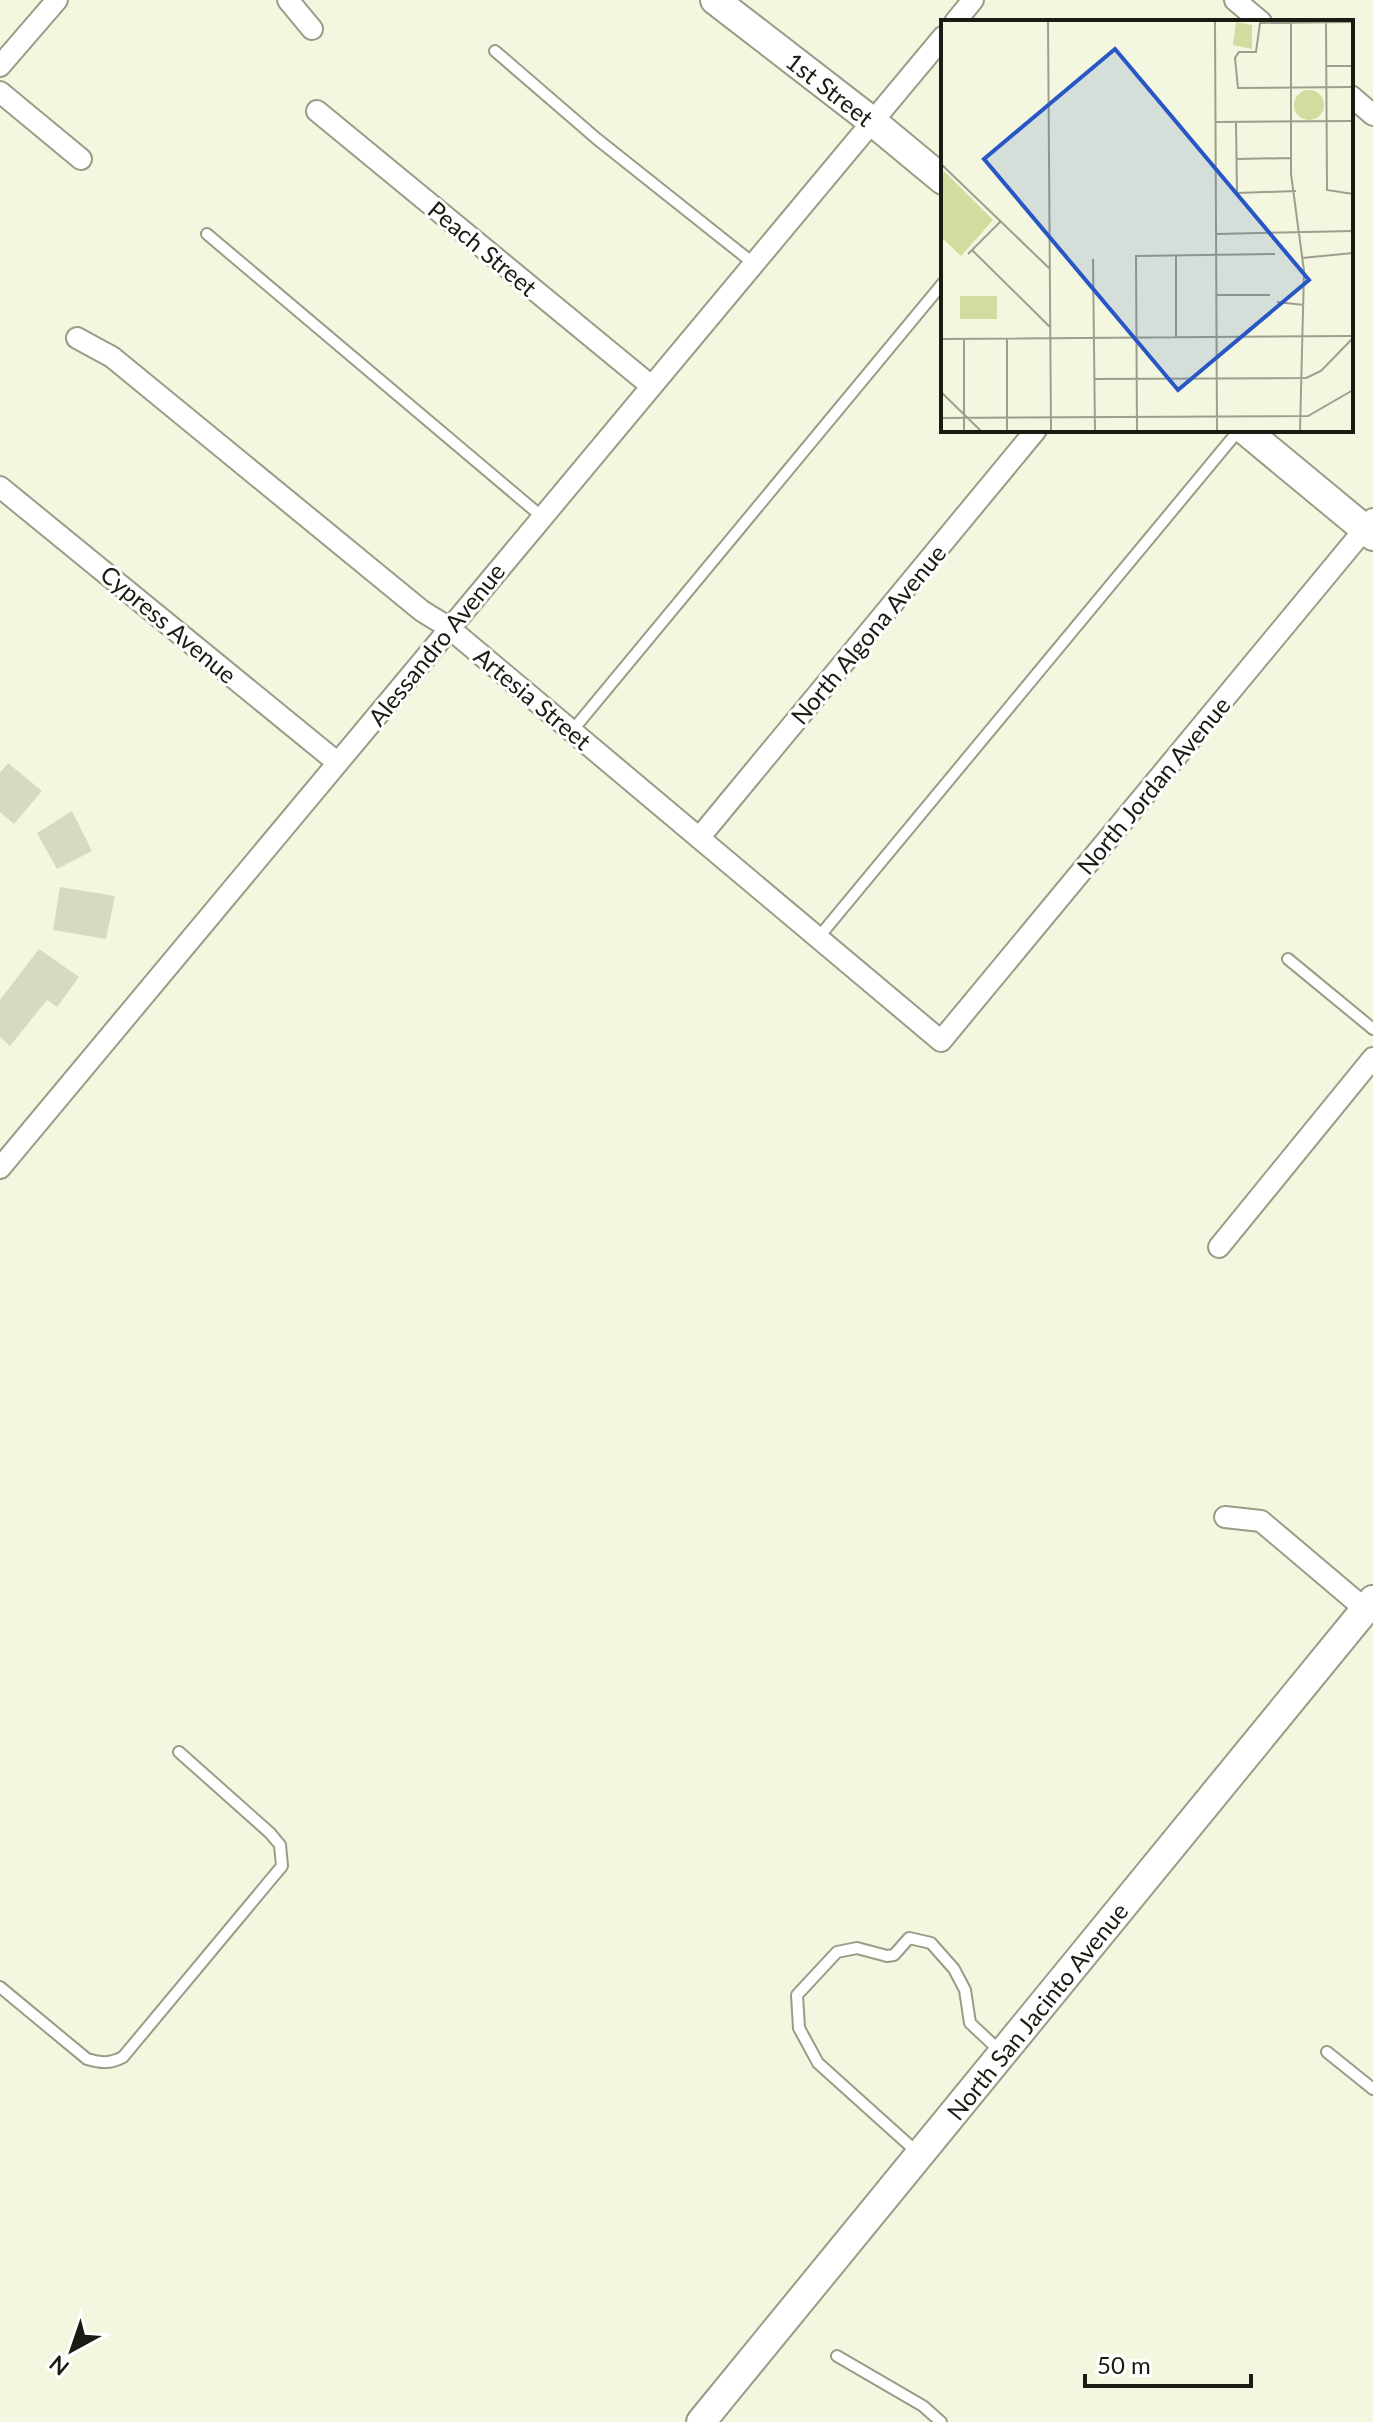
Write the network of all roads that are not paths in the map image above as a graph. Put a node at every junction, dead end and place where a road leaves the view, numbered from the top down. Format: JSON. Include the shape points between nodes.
{"nodes":[{"id":1,"x":57,"y":0,"type":"edge"},
{"id":2,"x":288,"y":0,"type":"edge"},
{"id":3,"x":715,"y":0,"type":"edge"},
{"id":4,"x":973,"y":0,"type":"edge"},
{"id":5,"x":1235,"y":0,"type":"edge"},
{"id":6,"x":957,"y":20,"type":"edge"},
{"id":7,"x":1259,"y":20,"type":"edge"},
{"id":8,"x":312,"y":29,"type":"dead end"},
{"id":9,"x":941,"y":39,"type":"edge"},
{"id":10,"x":495,"y":51,"type":"dead end"},
{"id":11,"x":0,"y":66,"type":"edge"},
{"id":12,"x":0,"y":92,"type":"edge"},
{"id":13,"x":1353,"y":98,"type":"edge"},
{"id":14,"x":317,"y":111,"type":"dead end"},
{"id":15,"x":1373,"y":115,"type":"edge"},
{"id":16,"x":873,"y":122,"type":"junction"},
{"id":17,"x":81,"y":159,"type":"dead end"},
{"id":18,"x":941,"y":178,"type":"edge"},
{"id":19,"x":207,"y":234,"type":"dead end"},
{"id":20,"x":753,"y":263,"type":"junction"},
{"id":21,"x":941,"y":285,"type":"edge"},
{"id":22,"x":77,"y":338,"type":"dead end"},
{"id":23,"x":650,"y":385,"type":"junction"},
{"id":24,"x":1034,"y":432,"type":"edge"},
{"id":25,"x":1240,"y":432,"type":"edge"},
{"id":26,"x":1245,"y":432,"type":"edge"},
{"id":27,"x":0,"y":487,"type":"edge"},
{"id":28,"x":541,"y":516,"type":"junction"},
{"id":29,"x":1370,"y":528,"type":"edge"},
{"id":30,"x":448,"y":627,"type":"junction"},
{"id":31,"x":572,"y":731,"type":"junction"},
{"id":32,"x":338,"y":763,"type":"junction"},
{"id":33,"x":699,"y":838,"type":"junction"},
{"id":34,"x":818,"y":938,"type":"junction"},
{"id":35,"x":1288,"y":959,"type":"dead end"},
{"id":36,"x":1373,"y":1029,"type":"edge"},
{"id":37,"x":941,"y":1041,"type":"joint"},
{"id":38,"x":1373,"y":1058,"type":"edge"},
{"id":39,"x":0,"y":1168,"type":"edge"},
{"id":40,"x":1219,"y":1247,"type":"dead end"},
{"id":41,"x":1225,"y":1517,"type":"dead end"},
{"id":42,"x":1369,"y":1605,"type":"edge"},
{"id":43,"x":179,"y":1752,"type":"dead end"},
{"id":44,"x":0,"y":1987,"type":"edge"},
{"id":45,"x":1327,"y":2052,"type":"dead end"},
{"id":46,"x":1002,"y":2053,"type":"junction"},
{"id":47,"x":1373,"y":2089,"type":"edge"},
{"id":48,"x":919,"y":2154,"type":"junction"},
{"id":49,"x":837,"y":2356,"type":"dead end"},
{"id":50,"x":701,"y":2422,"type":"edge"},
{"id":51,"x":941,"y":2422,"type":"edge"}],
"edges":[{"from":1,"to":11,"type":"street"},
{"from":2,"to":8,"type":"street"},
{"from":3,"to":16,"type":"street","name":"1st Street"},
{"from":4,"to":6,"type":"street"},
{"from":5,"to":7,"type":"street"},
{"from":9,"to":16,"type":"street","name":"Alessandro Avenue"},
{"from":10,"to":20,"type":"lane"},
{"from":12,"to":17,"type":"street"},
{"from":13,"to":15,"type":"street"},
{"from":14,"to":23,"type":"street","name":"Peach Street"},
{"from":16,"to":18,"type":"street","name":"1st Street"},
{"from":16,"to":20,"type":"street","name":"Alessandro Avenue"},
{"from":19,"to":28,"type":"lane"},
{"from":20,"to":23,"type":"street","name":"Alessandro Avenue"},
{"from":21,"to":31,"type":"lane"},
{"from":22,"to":30,"type":"street","name":"Artesia Street","via":[[112,357]]},
{"from":23,"to":28,"type":"street","name":"Alessandro Avenue"},
{"from":24,"to":33,"type":"street","name":"North Algona Avenue"},
{"from":25,"to":34,"type":"lane"},
{"from":26,"to":29,"type":"street"},
{"from":27,"to":32,"type":"street","name":"Cypress Avenue"},
{"from":28,"to":30,"type":"street","name":"Alessandro Avenue"},
{"from":29,"to":37,"type":"street","name":"North Jordan Avenue"},
{"from":30,"to":31,"type":"street","name":"Artesia Street"},
{"from":30,"to":32,"type":"street","name":"Alessandro Avenue"},
{"from":31,"to":33,"type":"street","name":"Artesia Street"},
{"from":32,"to":39,"type":"street","name":"Alessandro Avenue"},
{"from":33,"to":34,"type":"street","name":"Artesia Street"},
{"from":34,"to":37,"type":"street","name":"Artesia Street"},
{"from":35,"to":36,"type":"lane"},
{"from":38,"to":40,"type":"street"},
{"from":41,"to":42,"type":"street","via":[[1261,1521]]},
{"from":42,"to":46,"type":"street","name":"North San Jacinto Avenue"},
{"from":43,"to":44,"type":"lane","via":[[270,1833],[280,1845],[282,1866],[114,2062],[87,2059]]},
{"from":45,"to":47,"type":"lane"},
{"from":46,"to":48,"type":"street","name":"North San Jacinto Avenue"},
{"from":46,"to":48,"type":"lane","via":[[970,2023],[965,1990],[931,1943],[909,1938],[887,1956],[857,1948],[837,1952],[797,1995],[799,2028],[818,2063]]},
{"from":48,"to":50,"type":"street","name":"North San Jacinto Avenue"},
{"from":49,"to":51,"type":"lane"}]}
